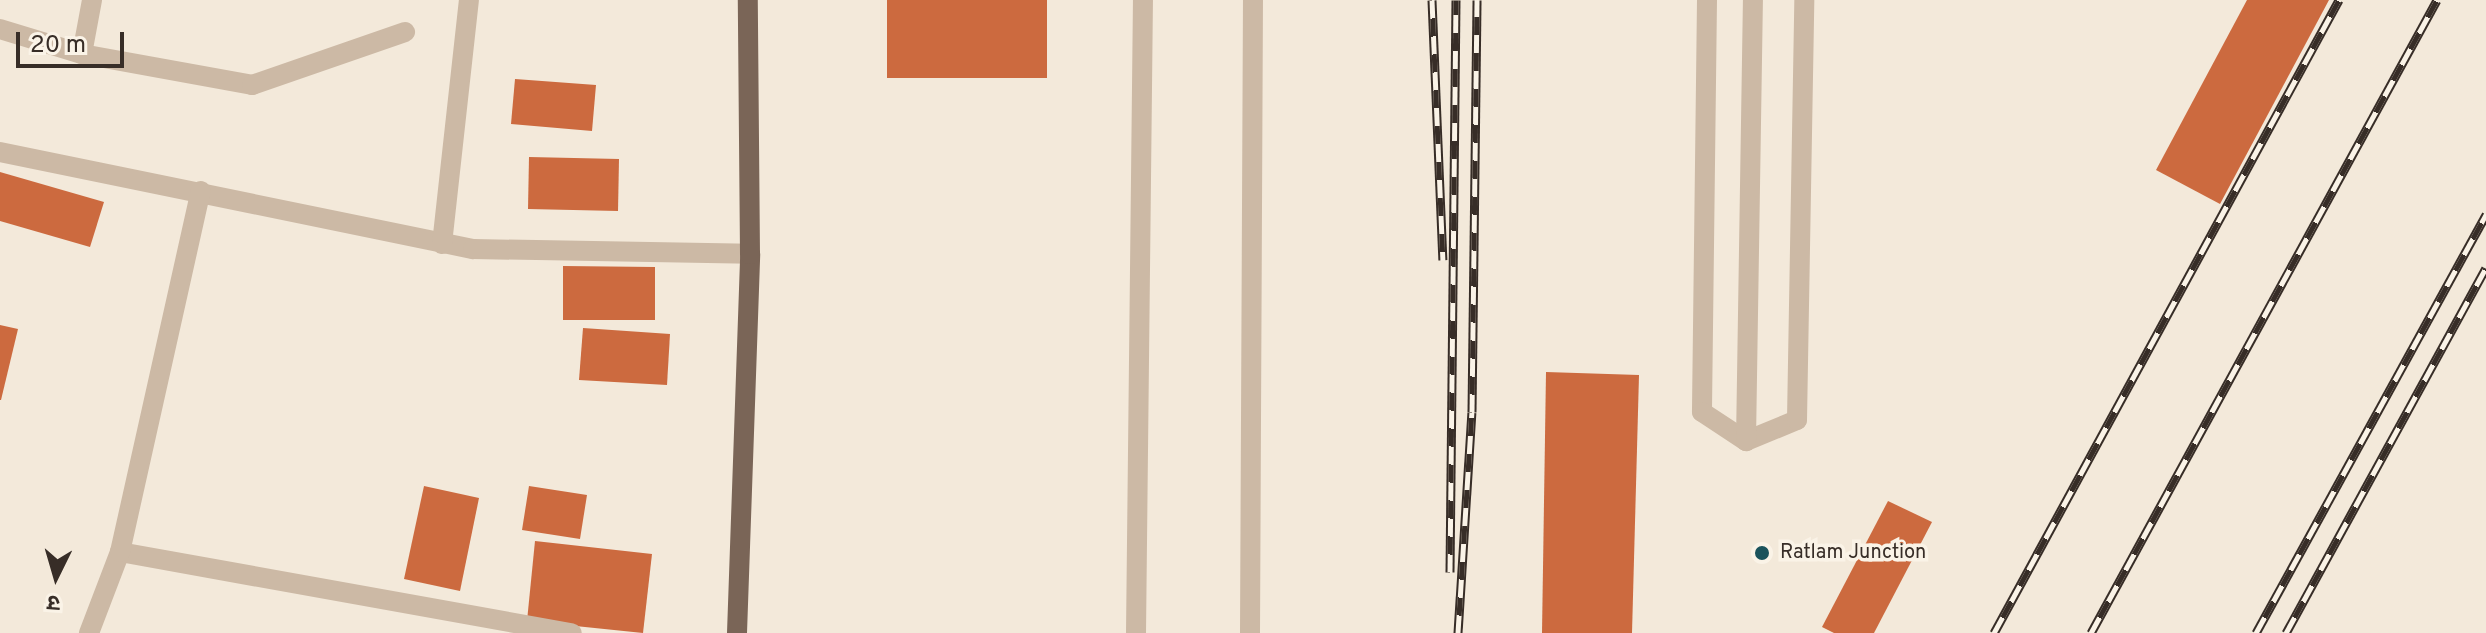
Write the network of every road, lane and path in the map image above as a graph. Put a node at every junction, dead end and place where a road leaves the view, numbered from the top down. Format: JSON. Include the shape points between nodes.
{"nodes":[{"id":1,"x":92,"y":0,"type":"edge"},
{"id":2,"x":469,"y":0,"type":"edge"},
{"id":3,"x":748,"y":0,"type":"edge"},
{"id":4,"x":1143,"y":0,"type":"edge"},
{"id":5,"x":1253,"y":0,"type":"edge"},
{"id":6,"x":1707,"y":0,"type":"edge"},
{"id":7,"x":1753,"y":0,"type":"edge"},
{"id":8,"x":1804,"y":0,"type":"edge"},
{"id":9,"x":0,"y":29,"type":"edge"},
{"id":10,"x":405,"y":32,"type":"dead end"},
{"id":11,"x":82,"y":54,"type":"junction"},
{"id":12,"x":0,"y":152,"type":"edge"},
{"id":13,"x":201,"y":191,"type":"junction"},
{"id":14,"x":442,"y":244,"type":"junction"},
{"id":15,"x":750,"y":254,"type":"junction"},
{"id":16,"x":1746,"y":441,"type":"junction"},
{"id":17,"x":120,"y":552,"type":"junction"},
{"id":18,"x":89,"y":633,"type":"edge"},
{"id":19,"x":572,"y":633,"type":"edge"},
{"id":20,"x":737,"y":633,"type":"edge"},
{"id":21,"x":1136,"y":633,"type":"edge"},
{"id":22,"x":1250,"y":633,"type":"edge"}],
"edges":[{"from":1,"to":11,"type":"street"},
{"from":2,"to":14,"type":"street"},
{"from":3,"to":15,"type":"main road"},
{"from":4,"to":21,"type":"street"},
{"from":5,"to":22,"type":"street"},
{"from":6,"to":16,"type":"street","via":[[1702,412]]},
{"from":7,"to":16,"type":"street"},
{"from":8,"to":16,"type":"street","via":[[1797,420]]},
{"from":9,"to":11,"type":"street"},
{"from":10,"to":11,"type":"street","via":[[252,85]]},
{"from":12,"to":13,"type":"street"},
{"from":13,"to":14,"type":"street"},
{"from":13,"to":17,"type":"street"},
{"from":14,"to":15,"type":"street"},
{"from":15,"to":20,"type":"main road"},
{"from":17,"to":18,"type":"street"},
{"from":17,"to":19,"type":"street"}]}
